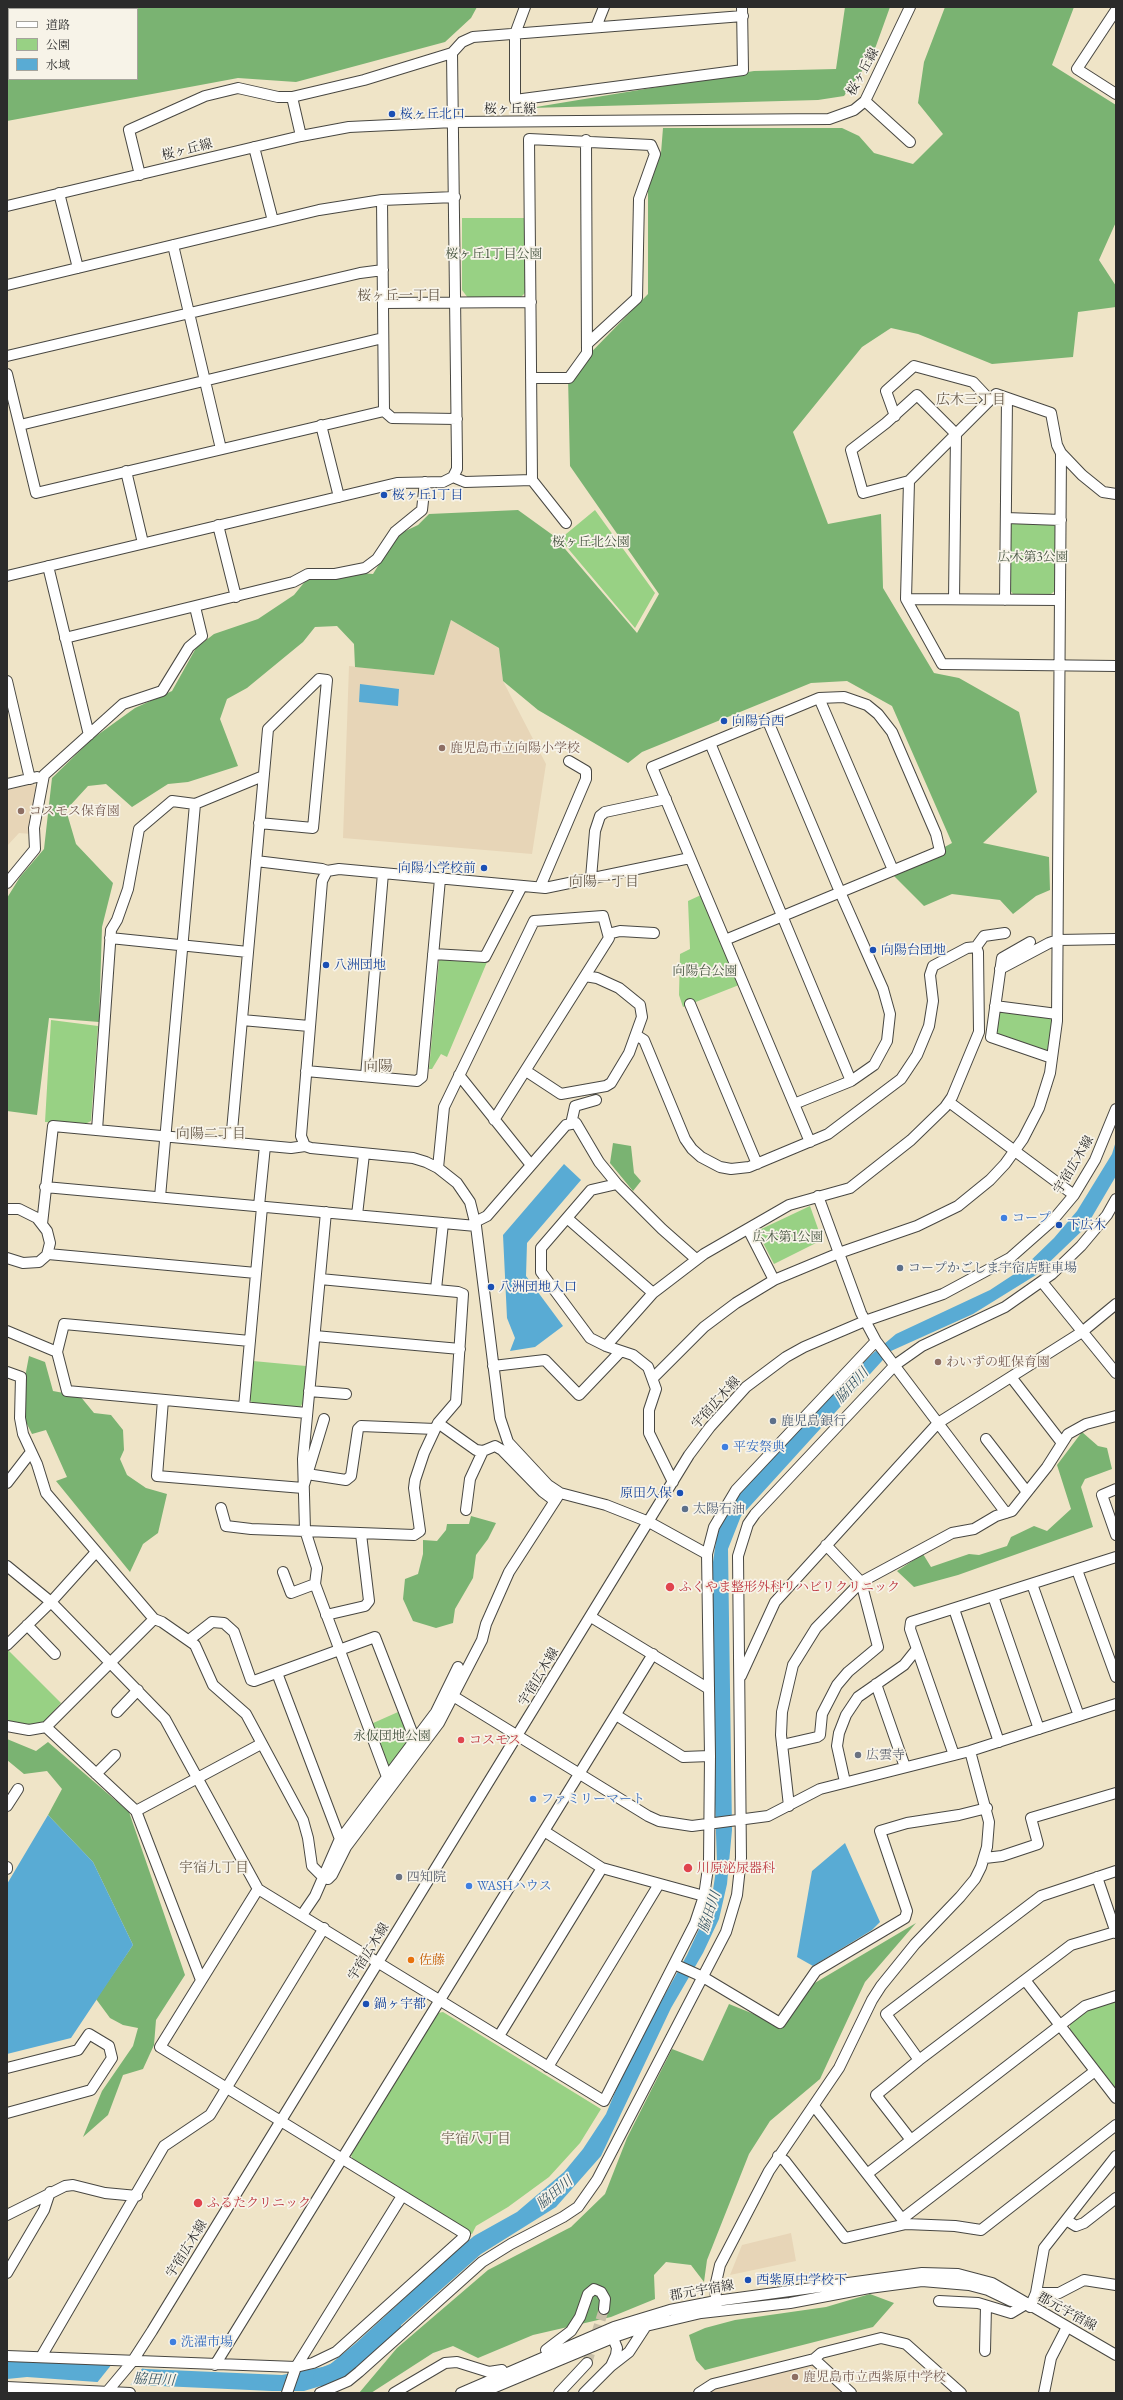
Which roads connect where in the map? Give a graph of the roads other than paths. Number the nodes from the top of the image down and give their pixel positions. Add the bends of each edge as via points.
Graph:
1 (526, 7) edge
2 (604, 7) edge
3 (910, 7) edge
4 (1116, 10) edge
5 (742, 11) edge
6 (596, 27) junction
7 (515, 34) junction
8 (452, 53) junction
9 (1116, 94) edge
10 (292, 97) junction
11 (864, 101) junction
12 (454, 122) junction
13 (301, 136) junction
14 (586, 140) junction
15 (910, 142) dead end
16 (254, 147) junction
17 (140, 175) junction
18 (59, 193) junction
19 (455, 197) junction
20 (382, 200) junction
21 (7, 206) edge
22 (273, 221) junction
23 (173, 245) junction
24 (78, 268) junction
25 (382, 270) junction
26 (7, 285) edge
27 (455, 302) junction
28 (531, 302) junction
29 (383, 303) junction
30 (189, 313) junction
31 (383, 338) junction
32 (587, 344) junction
33 (7, 356) edge
34 (7, 374) edge
35 (531, 378) junction
36 (205, 381) junction
37 (9, 390) edge
38 (1007, 398) junction
39 (990, 400) junction
40 (384, 411) junction
41 (894, 416) junction
42 (456, 419) junction
43 (20, 425) junction
44 (321, 425) junction
45 (956, 434) junction
46 (220, 449) junction
47 (1061, 453) junction
48 (126, 471) junction
49 (453, 477) junction
50 (532, 480) junction
51 (909, 480) junction
52 (425, 482) junction
53 (1116, 494) edge
54 (339, 496) junction
55 (1006, 518) junction
56 (1060, 520) junction
57 (566, 523) dead end
58 (218, 525) junction
59 (142, 543) junction
60 (48, 566) junction
61 (7, 576) edge
62 (236, 597) junction
63 (906, 599) junction
64 (954, 599) junction
65 (1005, 600) junction
66 (1060, 600) junction
67 (195, 607) junction
68 (65, 638) junction
69 (1060, 666) junction
70 (1116, 666) edge
71 (7, 681) edge
72 (820, 698) junction
73 (11, 713) edge
74 (768, 719) junction
75 (89, 735) junction
76 (710, 743) junction
77 (569, 761) dead end
78 (44, 775) junction
79 (263, 776) junction
80 (30, 779) junction
81 (7, 784) edge
82 (666, 799) junction
83 (194, 804) junction
84 (259, 823) junction
85 (690, 858) junction
86 (256, 861) junction
87 (893, 870) junction
88 (327, 871) junction
89 (383, 873) junction
90 (8, 877) edge
91 (440, 878) junction
92 (591, 878) junction
93 (523, 886) junction
94 (540, 887) junction
95 (840, 892) junction
96 (782, 916) junction
97 (654, 933) dead end
98 (1005, 933) dead end
99 (608, 934) junction
100 (110, 938) junction
101 (1116, 939) edge
102 (725, 940) junction
103 (1058, 940) junction
104 (1030, 942) dead end
105 (182, 946) junction
106 (976, 947) junction
107 (248, 952) junction
108 (433, 954) junction
109 (1000, 969) junction
110 (585, 976) junction
111 (690, 1004) dead end
112 (995, 1006) junction
113 (1057, 1014) junction
114 (242, 1020) junction
115 (309, 1026) junction
116 (636, 1035) junction
117 (1052, 1058) junction
118 (306, 1071) junction
119 (526, 1071) junction
120 (459, 1075) junction
121 (366, 1076) junction
122 (851, 1080) junction
123 (596, 1100) dead end
124 (949, 1102) junction
125 (794, 1104) junction
126 (1116, 1109) edge
127 (494, 1120) junction
128 (571, 1124) junction
129 (97, 1130) junction
130 (165, 1137) junction
131 (232, 1142) junction
132 (810, 1142) junction
133 (265, 1146) junction
134 (305, 1146) junction
135 (1014, 1151) junction
136 (364, 1154) junction
137 (757, 1164) junction
138 (531, 1166) junction
139 (438, 1168) junction
140 (617, 1184) junction
141 (45, 1187) junction
142 (1074, 1195) junction
143 (818, 1196) junction
144 (160, 1197) junction
145 (1116, 1199) edge
146 (261, 1206) junction
147 (7, 1209) edge
148 (326, 1212) junction
149 (357, 1215) junction
150 (567, 1218) junction
151 (444, 1223) junction
152 (42, 1224) junction
153 (476, 1224) junction
154 (748, 1229) junction
155 (839, 1253) junction
156 (48, 1254) junction
157 (7, 1258) edge
158 (696, 1259) junction
159 (256, 1273) junction
160 (320, 1279) junction
161 (774, 1280) junction
162 (1042, 1282) junction
163 (436, 1290) junction
164 (654, 1293) junction
165 (1116, 1304) edge
166 (865, 1321) junction
167 (7, 1331) edge
168 (1083, 1332) junction
169 (315, 1336) junction
170 (250, 1341) junction
171 (877, 1343) junction
172 (606, 1346) junction
173 (460, 1349) junction
174 (621, 1351) junction
175 (56, 1352) junction
176 (893, 1362) junction
177 (493, 1366) junction
178 (7, 1372) edge
179 (1116, 1374) edge
180 (1011, 1377) junction
181 (653, 1378) junction
182 (310, 1391) junction
183 (346, 1394) dead end
184 (163, 1400) junction
185 (244, 1407) junction
186 (307, 1413) junction
187 (1116, 1416) edge
188 (324, 1419) dead end
189 (938, 1423) junction
190 (436, 1426) junction
191 (986, 1439) dead end
192 (1062, 1443) junction
193 (483, 1451) junction
194 (31, 1452) junction
195 (307, 1474) junction
196 (673, 1482) junction
197 (7, 1483) edge
198 (303, 1488) junction
199 (1116, 1489) edge
200 (1027, 1492) junction
201 (558, 1497) junction
202 (221, 1508) dead end
203 (466, 1510) dead end
204 (1006, 1513) junction
205 (649, 1522) junction
206 (305, 1530) junction
207 (361, 1534) junction
208 (1116, 1535) edge
209 (826, 1545) junction
210 (96, 1552) junction
211 (707, 1554) junction
212 (1116, 1557) edge
213 (7, 1566) edge
214 (1077, 1570) junction
215 (283, 1572) dead end
216 (861, 1582) junction
217 (315, 1584) junction
218 (1032, 1584) junction
219 (993, 1596) junction
220 (51, 1602) junction
221 (954, 1609) junction
222 (326, 1615) junction
223 (591, 1617) junction
224 (154, 1619) junction
225 (27, 1625) junction
226 (189, 1640) junction
227 (7, 1645) edge
228 (338, 1650) junction
229 (916, 1650) junction
230 (55, 1654) dead end
231 (653, 1654) junction
232 (111, 1662) junction
233 (458, 1668) dead end
234 (277, 1673) junction
235 (1116, 1677) edge
236 (739, 1679) junction
237 (876, 1684) junction
238 (709, 1689) junction
239 (138, 1690) junction
240 (453, 1696) junction
241 (1116, 1704) edge
242 (117, 1712) dead end
243 (616, 1715) junction
244 (1079, 1716) junction
245 (7, 1726) edge
246 (46, 1727) junction
247 (1039, 1729) junction
248 (518, 1736) junction
249 (415, 1740) junction
250 (999, 1742) junction
251 (261, 1744) junction
252 (782, 1745) junction
253 (970, 1751) junction
254 (115, 1755) dead end
255 (954, 1755) junction
256 (710, 1756) junction
257 (905, 1767) junction
258 (96, 1774) junction
259 (579, 1774) junction
260 (387, 1777) junction
261 (198, 1778) junction
262 (844, 1782) junction
263 (18, 1789) dead end
264 (1116, 1793) edge
265 (7, 1806) edge
266 (789, 1806) junction
267 (987, 1808) junction
268 (136, 1811) junction
269 (740, 1821) junction
270 (712, 1825) junction
271 (544, 1831) junction
272 (340, 1839) junction
273 (985, 1858) junction
274 (602, 1868) junction
275 (1116, 1870) edge
276 (323, 1877) junction
277 (1097, 1877) junction
278 (659, 1884) junction
279 (258, 1889) junction
280 (704, 1896) junction
281 (302, 1916) junction
282 (324, 1928) junction
283 (1115, 1932) edge
284 (379, 1961) junction
285 (676, 1965) junction
286 (700, 1976) junction
287 (201, 1980) junction
288 (1025, 1980) junction
289 (1116, 1996) edge
290 (440, 2000) junction
291 (1060, 2025) junction
292 (499, 2036) junction
293 (919, 2060) junction
294 (548, 2067) junction
295 (7, 2068) edge
296 (1095, 2071) junction
297 (227, 2088) junction
298 (1116, 2098) edge
299 (814, 2106) junction
300 (7, 2113) edge
301 (280, 2122) junction
302 (1116, 2125) edge
303 (911, 2140) junction
304 (778, 2156) junction
305 (1116, 2156) edge
306 (342, 2159) junction
307 (867, 2174) junction
308 (50, 2192) junction
309 (137, 2196) junction
310 (402, 2196) junction
311 (1116, 2198) edge
312 (7, 2215) edge
313 (1066, 2220) junction
314 (904, 2221) junction
315 (7, 2273) edge
316 (1116, 2285) edge
317 (1036, 2293) junction
318 (939, 2301) dead end
319 (717, 2306) junction
320 (986, 2306) junction
321 (1028, 2306) junction
322 (604, 2309) tunnel mouth
323 (646, 2326) junction
324 (1067, 2327) junction
325 (613, 2338) junction
326 (587, 2343) junction
327 (985, 2351) dead end
328 (1116, 2355) edge
329 (7, 2356) edge
330 (41, 2357) junction
331 (814, 2359) junction
332 (131, 2363) junction
333 (587, 2363) tunnel mouth
334 (216, 2365) junction
335 (611, 2366) junction
336 (296, 2368) junction
337 (7, 2387) edge
338 (108, 2391) edge
339 (464, 2392) edge
340 (130, 2393) edge
341 (287, 2393) edge
342 (320, 2393) edge
343 (394, 2393) edge
344 (481, 2393) edge
345 (559, 2393) edge
346 (584, 2393) edge
347 (699, 2393) edge
348 (851, 2393) edge
349 (961, 2393) edge
350 (1044, 2393) edge

1 - 7 street
2 - 6 street
3 - 11 street, 桜ヶ丘線
4 - 9 street via 1077,69
5 - 6 street
5 - 7 street via 743,70 515,100
6 - 7 street
7 - 8 street via 473,37 462,42
8 - 10 street via 364,80
8 - 12 street
10 - 13 street
10 - 17 street via 278,97 238,88 205,96 129,130
11 - 12 street, 桜ヶ丘線 via 842,116 818,120
11 - 15 street
12 - 13 street, 桜ヶ丘線 via 377,124
12 - 19 street
13 - 16 street, 桜ヶ丘線
14 - 28 street via 530,139
14 - 32 street
14 - 32 street via 651,145 655,154 640,199 637,298
16 - 17 street, 桜ヶ丘線
16 - 22 street
17 - 18 street, 桜ヶ丘線
18 - 21 street, 桜ヶ丘線
18 - 24 street
19 - 20 street
19 - 27 street
20 - 22 street
20 - 25 street
22 - 23 street
23 - 24 street
23 - 30 street
24 - 26 street
25 - 29 street
25 - 30 street via 360,272
27 - 28 street
27 - 29 street
27 - 42 street
28 - 35 street
29 - 31 street
30 - 33 street
30 - 36 street
31 - 36 street
31 - 40 street
32 - 35 street via 587,353 569,378
34 - 37 street
35 - 50 street
36 - 43 street
36 - 46 street
37 - 43 street
38 - 39 street via 996,394
38 - 47 street via 1051,413
38 - 55 street
39 - 41 street via 973,382 914,366 886,391
39 - 45 street
40 - 42 street via 392,418
40 - 44 street
41 - 45 street via 917,395
41 - 51 street via 851,450 862,493
42 - 49 street via 457,469
43 - 48 street via 36,493
44 - 46 street
44 - 54 street
45 - 51 street
45 - 64 street
46 - 48 street
47 - 53 street via 1103,492
47 - 56 street
48 - 59 street
49 - 50 street via 465,482
49 - 52 street via 443,482
50 - 57 street
51 - 63 street
52 - 54 street via 397,483
52 - 62 street via 422,510 395,532 377,559 365,568 335,574 308,574 293,582
54 - 58 street
55 - 56 street
55 - 65 street
56 - 66 street
58 - 59 street
58 - 62 street
59 - 60 street
60 - 61 street
60 - 68 street
62 - 67 street
63 - 64 street
63 - 69 street via 942,664
64 - 65 street
65 - 66 street
66 - 69 street
67 - 68 street
67 - 75 street via 202,636 189,647 162,692 123,704
68 - 75 street
69 - 70 street
69 - 103 street
71 - 73 street
72 - 74 street
72 - 87 street
72 - 87 street via 844,697 867,705 885,722 895,739 936,834 940,851
73 - 80 street
74 - 76 street
74 - 95 street
75 - 78 street
76 - 82 street via 652,767
76 - 96 street
77 - 94 street via 586,771 586,780
78 - 80 street
78 - 90 street via 34,828 35,849
79 - 83 street
79 - 84 street
79 - 84 street via 268,729 320,679 327,680 313,828
80 - 81 street
82 - 85 street
82 - 92 street via 605,812 600,816 595,831
83 - 100 street via 172,801 139,829 128,889
83 - 105 street
84 - 86 street
85 - 92 street
85 - 102 street
86 - 88 street
86 - 107 street
87 - 95 street
88 - 89 street via 339,869
88 - 115 street via 322,881
89 - 91 street
89 - 121 street
91 - 93 street
91 - 108 street
92 - 94 street
93 - 94 street
93 - 108 street via 485,957
95 - 96 street
95 - 122 street via 883,989 890,1014 887,1041 881,1054 874,1065
96 - 102 street
96 - 122 street
97 - 99 street via 620,931
98 - 106 street via 984,936
99 - 110 street via 610,938
99 - 120 street via 603,916 534,921
100 - 105 street
100 - 129 street
101 - 103 street
102 - 125 street
103 - 109 street
103 - 113 street
104 - 109 street via 1002,958
105 - 107 street
105 - 130 street
106 - 124 street via 979,956 979,1032
106 - 132 street via 966,948 933,966 930,975 933,1001 929,1026 917,1055 901,1079 828,1134
107 - 114 street
108 - 121 street via 422,1077 417,1081
109 - 112 street
110 - 116 street via 597,978 619,988 640,1005 642,1017
110 - 119 street
111 - 137 street
112 - 113 street
112 - 117 street via 991,1037
113 - 117 street
114 - 115 street
114 - 131 street
115 - 118 street
116 - 119 street via 629,1054 611,1083 606,1086 561,1094
116 - 137 street via 644,1040 685,1139 692,1149 720,1167 741,1169
117 - 135 street via 1039,1108
118 - 121 street
118 - 134 street via 301,1136
119 - 127 street
120 - 127 street
120 - 139 street via 444,1107
122 - 125 street
123 - 128 street via 575,1106
124 - 135 street
124 - 143 street via 911,1140 855,1184
125 - 132 street
126 - 142 street, 宇宿広木線 via 1095,1160
127 - 138 street
128 - 138 street via 566,1125
128 - 140 street via 576,1123 599,1162
129 - 130 street
129 - 141 street via 53,1126
130 - 131 street
130 - 144 street
131 - 133 street
132 - 137 street
133 - 134 street
133 - 146 street
134 - 136 street via 324,1151
135 - 142 street
135 - 155 street via 990,1180 958,1206 917,1226
136 - 139 street via 413,1158
136 - 149 street
138 - 153 street via 487,1216
139 - 153 street via 457,1183 470,1202
140 - 150 street via 591,1190
140 - 158 street
141 - 144 street
141 - 152 street
142 - 166 street, 宇宿広木線 via 1033,1239 988,1272 943,1294
143 - 154 street via 789,1205
143 - 155 street
144 - 146 street
145 - 162 street via 1107,1215 1081,1246
146 - 148 street
146 - 159 street
147 - 152 street via 29,1213
148 - 149 street
148 - 160 street
149 - 151 street
150 - 164 street
150 - 172 street via 541,1248 541,1272 590,1338
151 - 153 street
151 - 163 street
152 - 156 street via 49,1238
153 - 177 street
154 - 158 street
154 - 161 street
155 - 161 street
155 - 166 street
156 - 157 street via 44,1259 34,1263
156 - 159 street
158 - 164 street
159 - 170 street
160 - 163 street
160 - 169 street
161 - 181 street via 736,1303 704,1327
162 - 168 street
162 - 176 street via 1005,1306
163 - 173 street via 463,1294
164 - 172 street
165 - 168 street
166 - 171 street
166 - 196 street, 宇宿広木線 via 804,1347 746,1388 710,1427
167 - 175 street
168 - 179 street
168 - 180 street
169 - 173 street
169 - 182 street
170 - 175 street via 64,1324
170 - 185 street
171 - 176 street
171 - 211 street via 736,1490 714,1527
172 - 174 street
173 - 190 street via 456,1402
174 - 177 street via 579,1395 545,1360
174 - 181 street via 642,1360
175 - 184 street via 67,1391
176 - 189 street
176 - 236 street via 748,1524 738,1556
177 - 201 street via 505,1436
178 - 194 street via 20,1377 20,1418 25,1441
180 - 189 street
180 - 192 street
181 - 196 street via 656,1389 649,1410 649,1434
182 - 183 street
182 - 186 street
184 - 185 street
184 - 198 street via 157,1476
185 - 186 street
186 - 198 street
187 - 192 street via 1075,1429
188 - 195 street
189 - 204 street
189 - 209 street
190 - 193 street via 476,1450
190 - 195 street via 361,1426 358,1429 352,1476 346,1480
190 - 207 street via 424,1453 414,1488 420,1531 414,1536
191 - 200 street
192 - 200 street
193 - 201 street via 495,1446 502,1450 543,1492
193 - 203 street via 470,1479
194 - 197 street
194 - 210 street via 46,1493
195 - 198 street
196 - 205 street, 宇宿広木線
198 - 206 street
199 - 208 street via 1102,1495
200 - 204 street via 1012,1511
201 - 205 street via 606,1505
201 - 240 street via 509,1572 486,1624 482,1640
202 - 206 street via 226,1526
204 - 216 street via 974,1529 952,1532
205 - 211 street
205 - 223 street, 宇宿広木線
206 - 207 street
206 - 217 street via 317,1568
207 - 222 street via 369,1601 365,1606
209 - 216 street
209 - 236 street via 775,1602
210 - 220 street
210 - 224 street
211 - 238 street
212 - 214 street
213 - 220 street
214 - 218 street
214 - 235 street
215 - 217 street via 291,1593
216 - 252 street via 816,1628 793,1665 782,1712
216 - 252 street via 878,1647 848,1672 837,1685 822,1714 820,1734 817,1737
217 - 222 street
218 - 219 street
218 - 244 street
219 - 221 street
219 - 247 street
220 - 225 street
220 - 232 street
221 - 229 street via 911,1622 910,1629
221 - 250 street
222 - 228 street
223 - 231 street
223 - 248 street, 宇宿広木線
224 - 226 street
224 - 232 street
225 - 227 street
225 - 230 street
226 - 234 street via 212,1622 224,1623 234,1632 251,1680
226 - 251 street via 195,1645 213,1685 246,1714
228 - 234 street
228 - 249 street via 376,1637
228 - 260 street
229 - 237 street via 904,1665
229 - 255 street
231 - 238 street
231 - 243 street
232 - 239 street
232 - 246 street
233 - 249 street via 436,1712
234 - 272 street
236 - 269 street
237 - 257 street
237 - 262 street via 853,1703 839,1733 837,1746
238 - 256 street
239 - 242 street
239 - 261 street via 165,1719
240 - 248 street
240 - 276 street via 439,1723 346,1847 332,1875 328,1878
241 - 244 street
243 - 256 street via 683,1757
243 - 259 street
244 - 247 street
245 - 246 street via 29,1730
246 - 258 street
247 - 250 street
248 - 259 street
248 - 284 street, 宇宿広木線
249 - 260 street
250 - 253 street
251 - 261 street
251 - 276 street via 303,1820 312,1866
252 - 266 street
253 - 255 street
253 - 267 street
254 - 258 street
255 - 257 street
256 - 270 street
257 - 262 street
258 - 268 street
259 - 270 street via 659,1821 692,1826
259 - 271 street
260 - 272 street
261 - 268 street
261 - 279 street
262 - 266 street via 809,1794
263 - 265 street
264 - 273 street via 1031,1818 1038,1844 1002,1856
266 - 269 street via 768,1816
267 - 273 street via 989,1834
267 - 286 street via 959,1815 907,1822 880,1831 907,1911 905,1918 816,1971 780,2023
268 - 287 street
269 - 270 street
269 - 286 street via 740,1872 737,1895 726,1932
270 - 280 street
271 - 274 street
271 - 290 street
272 - 276 street
273 - 299 street via 975,1879 915,1944 881,1986 839,2068
274 - 278 street
274 - 292 street
275 - 277 street
276 - 281 street
277 - 283 street
277 - 293 street via 1041,1896 886,2014
278 - 280 street
278 - 294 street
279 - 281 street
279 - 287 street
280 - 285 street
281 - 282 street
282 - 284 street
282 - 297 street
283 - 288 street via 1071,1945
284 - 290 street
284 - 301 street, 宇宿広木線
285 - 286 street
285 - 294 street via 604,2101
286 - 342 street via 597,2180 578,2207 482,2262 348,2381
287 - 297 street via 160,2047
288 - 291 street
288 - 293 street
289 - 291 street via 1085,2006
290 - 292 street
290 - 306 street
291 - 296 street
291 - 303 street
292 - 294 street
293 - 303 street via 876,2095
295 - 300 street via 78,2050 89,2034 109,2046 112,2058 91,2090
296 - 298 street
296 - 314 street
297 - 301 street
297 - 309 street via 210,2115 164,2146
299 - 304 street
299 - 307 street
301 - 306 street
301 - 332 street, 宇宿広木線
302 - 314 street via 981,2230
303 - 307 street
304 - 314 street via 785,2161 845,2238
304 - 319 street via 720,2265 715,2287
305 - 313 street
306 - 310 street
306 - 334 street
307 - 314 street
308 - 309 street via 73,2185 105,2193
308 - 312 street
308 - 315 street via 44,2210
309 - 330 street
310 - 336 street
310 - 336 street via 464,2234 464,2237 336,2352 322,2360
311 - 313 street via 1084,2223 1076,2226
313 - 317 street via 1044,2248
316 - 317 street via 1084,2280 1059,2293
317 - 321 street
318 - 320 street via 958,2301
319 - 321 street, 郡元宇宿線 via 738,2311 922,2281 970,2285
319 - 323 street, 郡元宇宿線
319 - 326 street, 郡元宇宿線 via 648,2315
320 - 321 street via 1011,2313
320 - 327 street
321 - 324 street, 郡元宇宿線
322 - 343 street via 606,2299 601,2292 594,2289 588,2294 580,2317 571,2331 548,2349 506,2369 489,2372 457,2362 445,2363
323 - 325 street, 郡元宇宿線
323 - 335 street via 629,2352
324 - 328 street, 郡元宇宿線
324 - 350 street via 1051,2358
325 - 326 street, 郡元宇宿線
325 - 335 street via 617,2348
326 - 339 street, 郡元宇宿線
326 - 344 street, 郡元宇宿線
329 - 330 street
330 - 332 street
331 - 347 street via 714,2384
331 - 348 street
331 - 349 street via 821,2353 880,2338 896,2340 906,2344
332 - 334 street
332 - 338 street, 宇宿広木線
333 - 345 street
334 - 336 street
335 - 346 street
336 - 341 street
337 - 338 street
338 - 340 street

